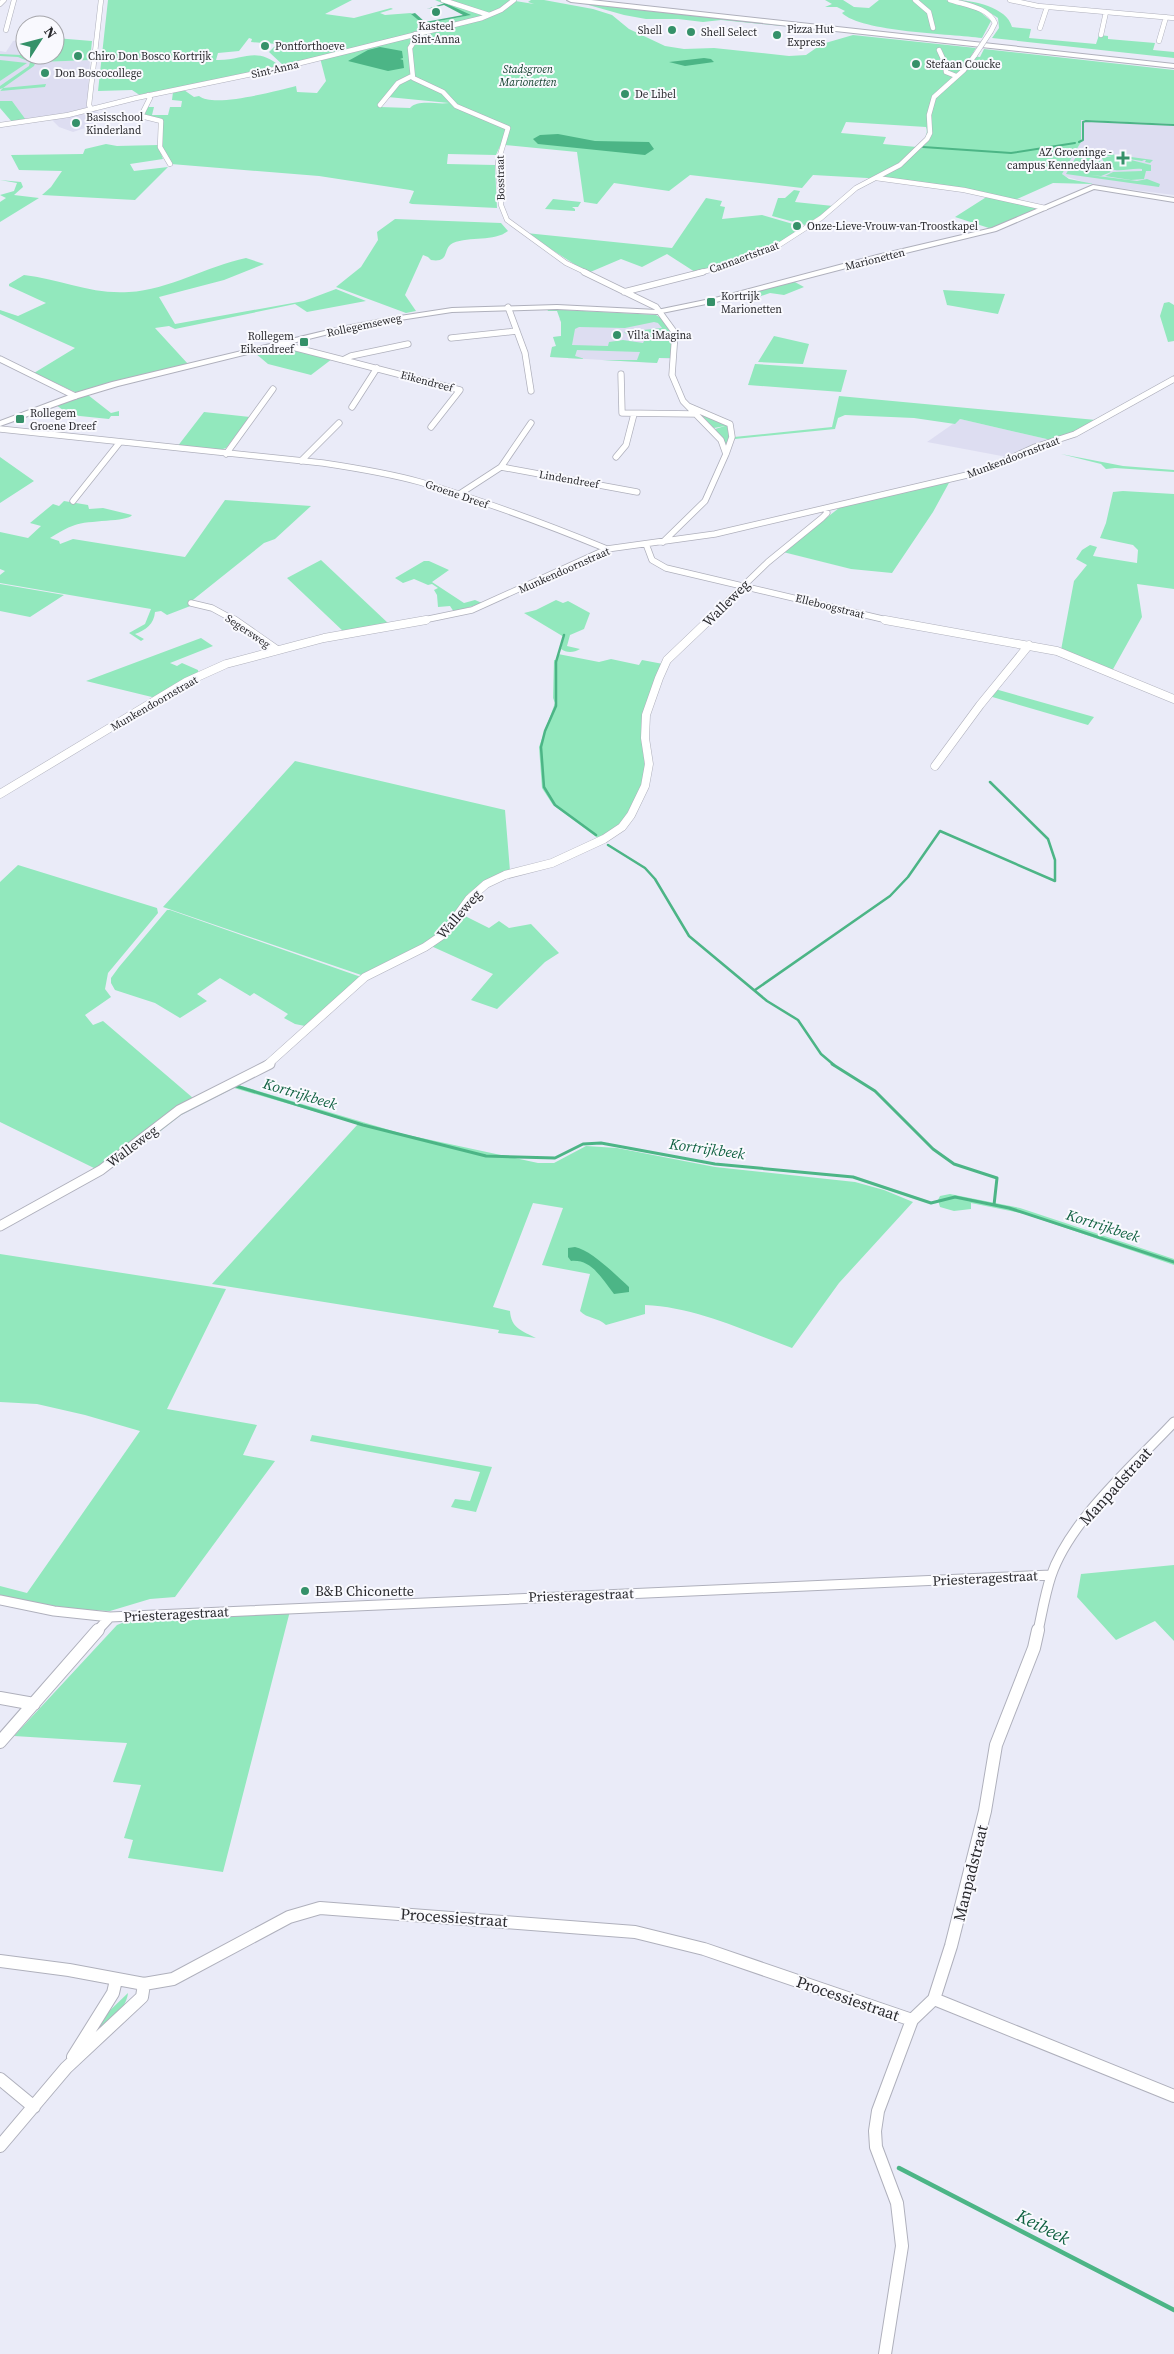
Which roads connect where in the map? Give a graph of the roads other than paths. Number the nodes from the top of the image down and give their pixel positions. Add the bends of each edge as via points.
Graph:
1 (4, 0) edge
2 (14, 0) edge
3 (101, 0) edge
4 (443, 0) edge
5 (514, 0) edge
6 (566, 0) edge
7 (606, 0) edge
8 (915, 0) edge
9 (950, 0) edge
10 (1010, 0) edge
11 (0, 4) edge
12 (1048, 7) junction
13 (1106, 12) junction
14 (489, 16) junction
15 (1166, 18) junction
16 (1174, 18) edge
17 (1040, 28) dead end
18 (6, 30) dead end
19 (931, 32) junction
20 (891, 33) junction
21 (415, 34) junction
22 (852, 34) dead end
23 (1101, 35) dead end
24 (1158, 41) dead end
25 (939, 50) dead end
26 (975, 56) joint
27 (1174, 62) edge
28 (1174, 66) edge
29 (412, 76) junction
30 (956, 76) junction
31 (148, 96) junction
32 (380, 105) dead end
33 (91, 107) junction
34 (0, 125) edge
35 (170, 164) dead end
36 (876, 178) junction
37 (1174, 202) edge
38 (1045, 208) junction
39 (624, 292) junction
40 (508, 307) junction
41 (660, 312) junction
42 (517, 331) junction
43 (451, 338) dead end
44 (281, 344) junction
45 (408, 344) dead end
46 (0, 359) edge
47 (343, 360) junction
48 (377, 368) junction
49 (621, 374) dead end
50 (1174, 379) edge
51 (273, 389) dead end
52 (531, 391) dead end
53 (76, 396) junction
54 (686, 405) junction
55 (352, 407) dead end
56 (634, 414) junction
57 (695, 414) junction
58 (340, 422) dead end
59 (532, 423) dead end
60 (1, 425) edge
61 (430, 427) dead end
62 (120, 442) junction
63 (226, 454) junction
64 (726, 454) junction
65 (616, 457) dead end
66 (300, 460) junction
67 (501, 466) junction
68 (637, 492) dead end
69 (458, 495) junction
70 (73, 501) dead end
71 (826, 510) junction
72 (663, 542) junction
73 (646, 544) junction
74 (607, 549) junction
75 (744, 585) junction
76 (191, 603) dead end
77 (1029, 645) junction
78 (276, 650) junction
79 (1174, 700) edge
80 (935, 766) dead end
81 (0, 794) edge
82 (0, 1226) edge
83 (1174, 1422) edge
84 (1051, 1575) junction
85 (0, 1600) edge
86 (110, 1617) junction
87 (0, 1698) edge
88 (34, 1704) junction
89 (0, 1742) edge
90 (0, 1961) edge
91 (116, 1980) junction
92 (144, 1984) junction
93 (934, 1999) junction
94 (912, 2020) junction
95 (66, 2068) junction
96 (0, 2080) edge
97 (1174, 2096) edge
98 (34, 2107) junction
99 (0, 2146) edge
100 (885, 2354) edge

1 - 11 street
2 - 18 street
3 - 33 street
4 - 14 street
5 - 14 street, Sint-Anna
6 - 20 highway
7 - 19 highway
8 - 19 street via 927,9
9 - 26 street, Cannaertstraat, bridge via 990,14 995,23
10 - 12 street
12 - 13 street
12 - 17 street
13 - 15 street
13 - 23 street
14 - 21 street, Sint-Anna
15 - 16 street
15 - 24 street
19 - 20 highway
19 - 27 highway
20 - 22 highway
20 - 28 highway
21 - 29 street via 417,37 410,48
21 - 31 street, Sint-Anna via 326,54 280,69
25 - 30 street via 946,72
26 - 30 street, Cannaertstraat
29 - 32 street via 398,83
29 - 39 street, Bosstraat via 443,92 453,104 508,128 498,153 501,205 507,220 566,263
30 - 36 street, Cannaertstraat via 938,91 932,101 927,139 900,166
31 - 33 street, Sint-Anna
31 - 35 street via 150,98 141,116 161,121 160,147
33 - 34 street
36 - 38 street via 964,190
36 - 39 street, Cannaertstraat via 856,188 822,218 779,245 726,266
37 - 38 street, Marionetten via 1151,203 1148,198 1096,189 1085,190
38 - 41 street, Marionetten via 994,230
39 - 41 street, Bosstraat
40 - 41 street, Rollegemseweg
40 - 42 street
40 - 44 street, Rollegemseweg via 452,310 386,320
41 - 54 street via 675,333 672,375 678,394
42 - 43 street
42 - 52 street via 525,353
44 - 47 street, Eikendreef
44 - 53 street, Rollegemseweg
45 - 47 street
46 - 53 street
47 - 48 street, Eikendreef
48 - 55 street
48 - 61 street, Eikendreef via 460,390
49 - 56 street via 622,414
50 - 71 street, Munkendoornstraat via 1081,431 989,468
51 - 63 street
53 - 60 street, Rollegemseweg
54 - 57 street
54 - 64 street via 730,424 732,437
56 - 57 street
56 - 65 street via 626,445
57 - 64 street via 721,440
58 - 66 street
59 - 67 street
60 - 62 street, Groene Dreef via 27,432
62 - 63 street, Groene Dreef
62 - 70 street
63 - 66 street, Groene Dreef
64 - 72 street via 705,501
66 - 69 street, Groene Dreef via 374,471
67 - 68 street, Lindendreef
67 - 69 street
69 - 74 street, Groene Dreef
71 - 72 street, Munkendoornstraat
71 - 75 street, Walleweg via 828,512 822,518
72 - 73 street, Munkendoornstraat
73 - 74 street, Munkendoornstraat
73 - 75 street, Elleboogstraat via 654,564
74 - 78 street, Munkendoornstraat via 464,612
75 - 77 street, Elleboogstraat via 886,620
75 - 82 street, Walleweg via 668,660 646,715 644,738 649,764 646,786 622,827 552,863 505,875 486,884 466,903 444,934 365,977 271,1063 179,1110 101,1170
76 - 78 street, Segersweg via 227,615
77 - 79 street, Elleboogstraat via 1057,651
77 - 80 street
78 - 81 street, Munkendoornstraat via 226,664 186,682
83 - 84 street, Manpadstraat via 1090,1512 1070,1538
84 - 86 street, Priesteragestraat
84 - 93 street, Manpadstraat via 1034,1648 996,1745 986,1811
85 - 86 street, Priesteragestraat
86 - 88 street, Priesteragestraat
87 - 88 street
88 - 89 street, Priesteragestraat
90 - 91 street, Processiestraat
91 - 92 street, Processiestraat
91 - 95 street via 113,1993
92 - 94 street, Processiestraat via 173,1979 289,1917 320,1908 635,1932 704,1949
92 - 95 street via 142,1997
93 - 94 street, Manpadstraat
93 - 97 street
94 - 100 street, Manpadstraat via 878,2110 875,2131 876,2146 896,2203 902,2246
95 - 98 street
96 - 98 street
98 - 99 street

